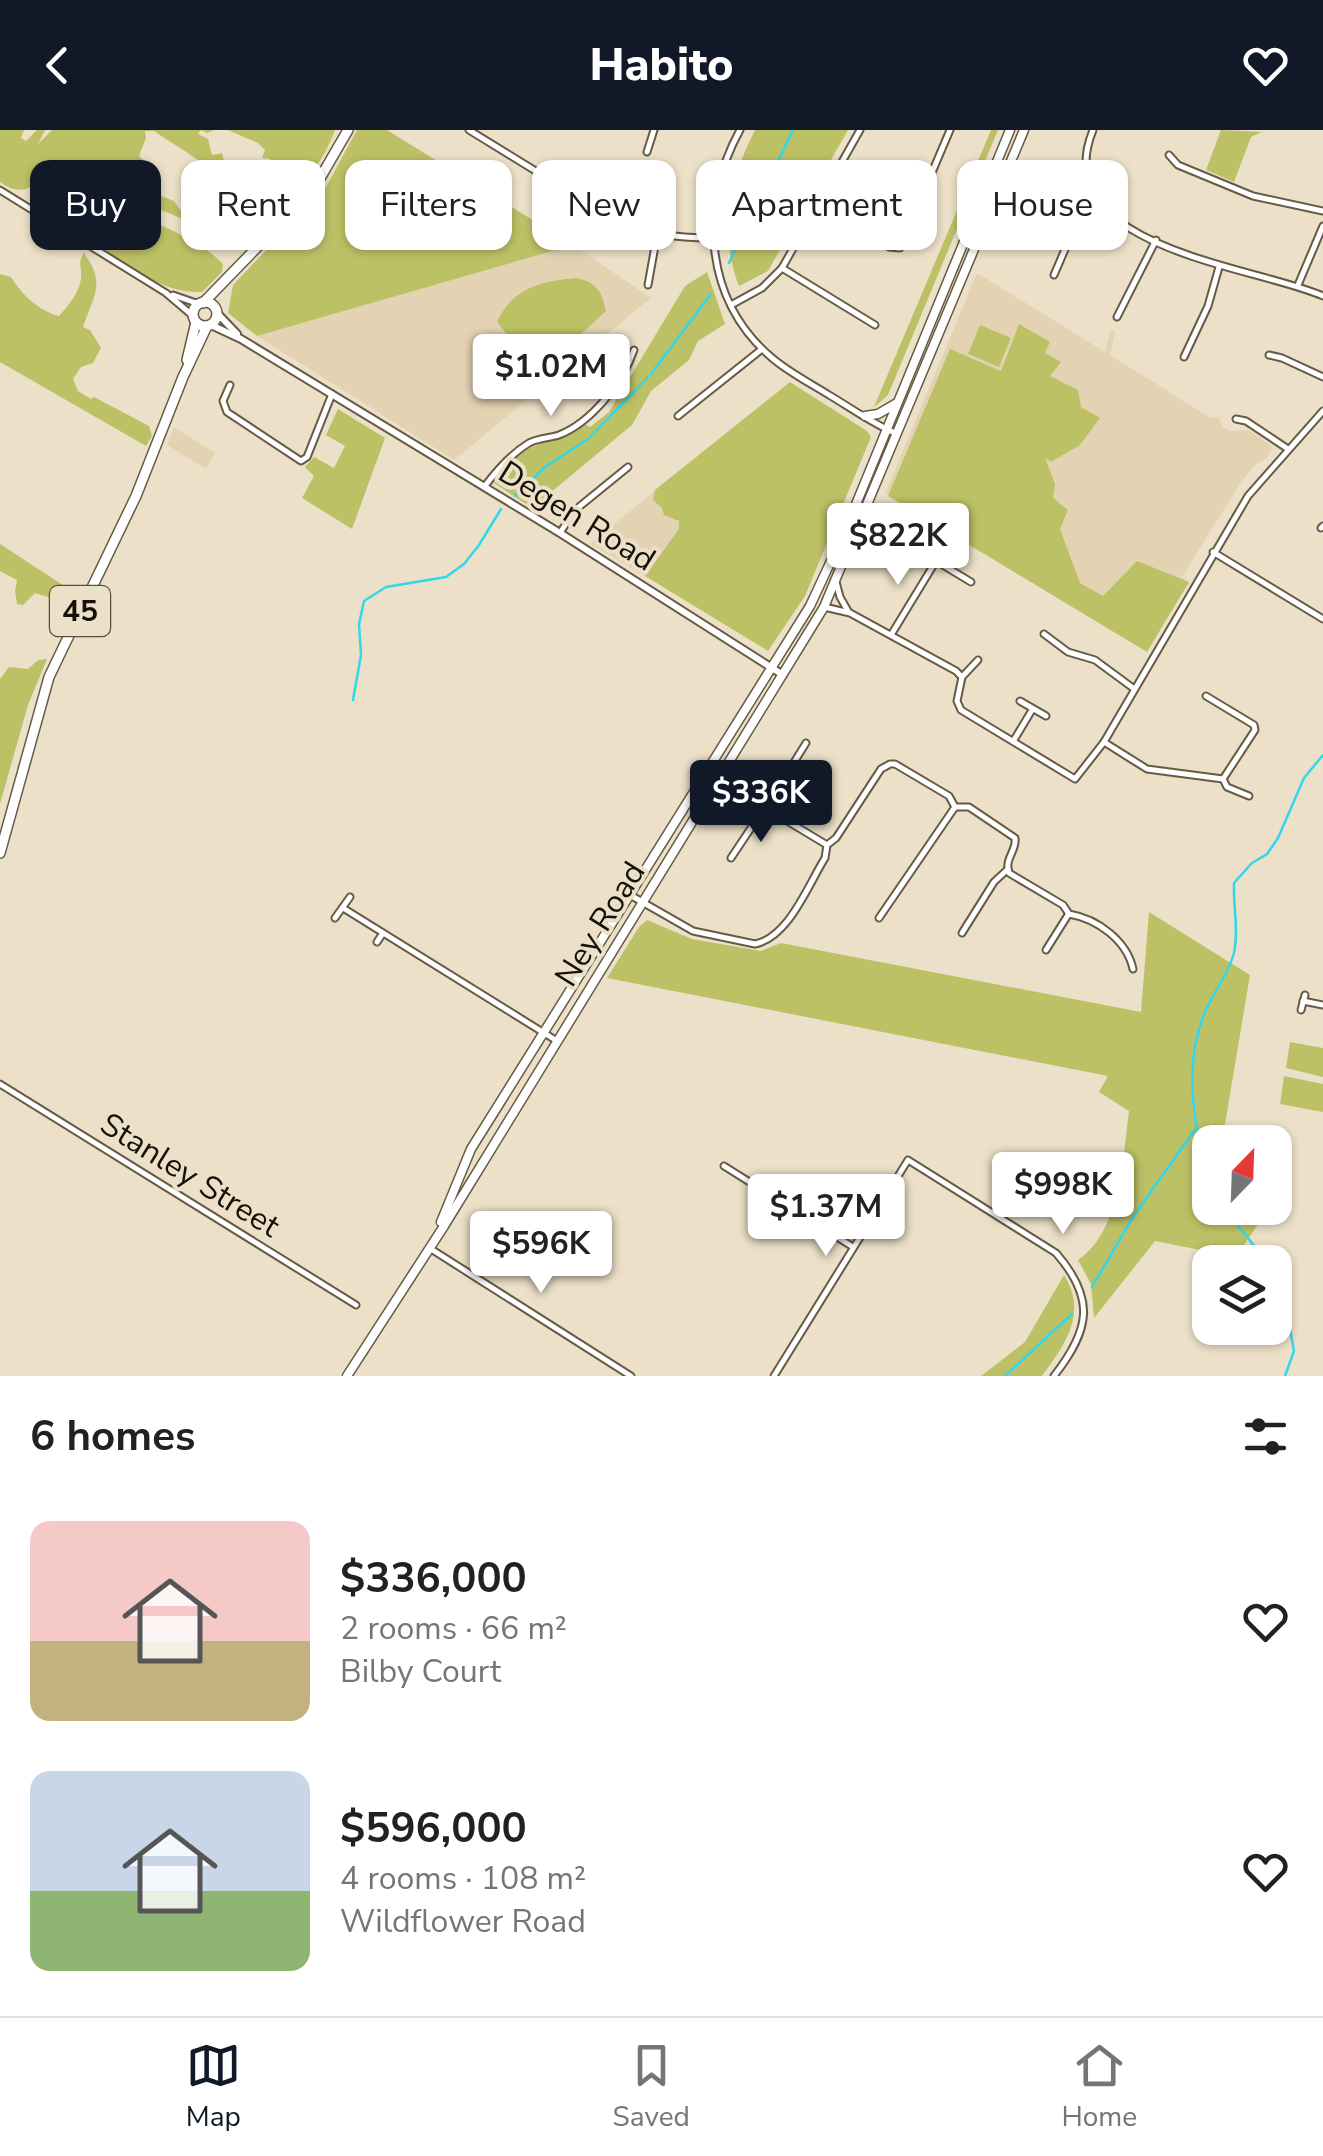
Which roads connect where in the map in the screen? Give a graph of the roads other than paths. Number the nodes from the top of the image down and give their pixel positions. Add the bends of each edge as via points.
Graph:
1 (468, 130) edge
2 (654, 130) edge
3 (740, 130) edge
4 (860, 130) edge
5 (950, 130) edge
6 (1010, 130) edge
7 (1024, 130) edge
8 (1093, 130) edge
9 (344, 132) edge
10 (646, 152) dead end
11 (1170, 155) dead end
12 (726, 160) edge
13 (843, 160) edge
14 (1087, 160) edge
15 (937, 161) edge
16 (532, 169) edge
17 (0, 190) edge
18 (1323, 211) edge
19 (1128, 225) edge
20 (1323, 226) edge
21 (1156, 240) junction
22 (654, 250) edge
23 (715, 250) edge
24 (792, 250) edge
25 (1065, 250) edge
26 (1219, 267) junction
27 (782, 268) junction
28 (1054, 275) dead end
29 (225, 281) junction
30 (648, 284) dead end
31 (1298, 285) junction
32 (166, 293) junction
33 (1323, 296) edge
34 (201, 304) junction
35 (730, 306) junction
36 (216, 310) junction
37 (1117, 317) dead end
38 (195, 319) junction
39 (209, 325) junction
40 (874, 325) dead end
41 (241, 338) junction
42 (762, 349) junction
43 (634, 350) dead end
44 (1268, 356) dead end
45 (1184, 357) dead end
46 (183, 377) junction
47 (1323, 378) edge
48 (230, 385) dead end
49 (332, 394) junction
50 (897, 403) junction
51 (1323, 411) edge
52 (678, 416) dead end
53 (864, 416) junction
54 (1236, 418) dead end
55 (886, 429) junction
56 (898, 434) junction
57 (1288, 449) junction
58 (628, 467) dead end
59 (485, 487) junction
60 (890, 532) dead end
61 (560, 533) junction
62 (1213, 552) junction
63 (936, 561) junction
64 (836, 582) junction
65 (970, 582) dead end
66 (824, 607) junction
67 (850, 612) junction
68 (1323, 619) edge
69 (891, 634) junction
70 (1044, 634) dead end
71 (978, 660) dead end
72 (771, 668) junction
73 (783, 675) junction
74 (962, 677) junction
75 (1133, 688) junction
76 (1206, 696) dead end
77 (1020, 701) dead end
78 (1032, 710) junction
79 (1046, 716) dead end
80 (1014, 740) junction
81 (1104, 742) junction
82 (806, 744) dead end
83 (1223, 779) junction
84 (1249, 796) dead end
85 (955, 807) junction
86 (768, 810) junction
87 (827, 845) junction
88 (0, 853) edge
89 (732, 858) dead end
90 (1008, 869) junction
91 (630, 895) junction
92 (350, 897) dead end
93 (642, 902) junction
94 (343, 908) junction
95 (1069, 914) junction
96 (335, 918) dead end
97 (880, 918) dead end
98 (383, 933) junction
99 (962, 933) dead end
100 (377, 942) dead end
101 (1046, 950) dead end
102 (1133, 970) dead end
103 (1323, 1005) edge
104 (1301, 1010) dead end
105 (544, 1033) junction
106 (558, 1040) junction
107 (0, 1084) edge
108 (724, 1166) dead end
109 (428, 1247) junction
110 (854, 1247) junction
111 (356, 1305) dead end
112 (346, 1376) edge
113 (630, 1376) edge
114 (774, 1376) edge
115 (1054, 1376) edge

1 - 16 street
2 - 10 street
3 - 12 street
4 - 13 street
5 - 15 street
6 - 50 main road, Ney Road
7 - 56 main road, Ney Road
8 - 14 street
9 - 29 main road, 45 via 304,199
11 - 18 street via 1253,196
17 - 32 street
19 - 21 street
20 - 31 street
21 - 26 street
21 - 37 street
22 - 30 street
23 - 35 street
24 - 27 street
25 - 28 street
26 - 31 street
26 - 45 street
27 - 35 street
27 - 40 street
29 - 34 main road, 45
29 - 36 main road, 45
31 - 33 street
32 - 34 street
32 - 38 street
34 - 36 main road
34 - 38 main road, 45
35 - 42 street
36 - 39 main road, 45
36 - 41 street, Degen Road
38 - 39 main road
38 - 46 main road, 45
39 - 41 street, Degen Road
39 - 46 main road, 45
41 - 49 street, Degen Road
42 - 52 street
42 - 53 street
43 - 59 street via 601,406 562,434 530,442
44 - 47 street
46 - 88 main road, 45 via 136,496 49,677
48 - 49 street via 223,401 227,412 301,461
49 - 59 street, Degen Road
50 - 53 main road
50 - 55 main road, Ney Road
51 - 57 street
53 - 55 street
54 - 57 street
55 - 56 street
55 - 72 main road, Ney Road via 810,606
56 - 64 main road, Ney Road
57 - 62 street
58 - 61 street via 574,511
59 - 61 street, Degen Road
60 - 63 street
61 - 72 street, Degen Road
62 - 68 street
62 - 75 street
63 - 65 street
63 - 69 street
64 - 66 main road, Ney Road
64 - 67 street
66 - 67 street
66 - 73 main road, Ney Road
67 - 69 street
69 - 74 street
70 - 75 street
71 - 74 street
72 - 73 street, Degen Road
72 - 91 main road, Ney Road
73 - 93 main road, Ney Road
74 - 80 street via 961,710
75 - 81 street
76 - 83 street via 1254,725
77 - 78 street
78 - 79 street
78 - 80 street
80 - 81 street via 1071,779
81 - 83 street via 1148,769
82 - 86 street
83 - 84 street
85 - 87 street via 949,796 890,764
85 - 90 street via 968,807 1015,838
85 - 97 street
86 - 87 street
86 - 89 street
87 - 93 street via 782,928 764,942 708,936
90 - 95 street
90 - 99 street
91 - 93 street
91 - 105 main road, Ney Road
92 - 94 street
93 - 106 main road, Ney Road
94 - 96 street
94 - 98 street
95 - 101 street
95 - 102 street via 1123,943
98 - 100 street
98 - 105 street
103 - 104 street via 1304,998
105 - 106 street
105 - 109 main road, Ney Road via 472,1150
106 - 109 main road, Ney Road
107 - 111 street, Stanley Street
108 - 110 street
109 - 112 main road, Ney Road
109 - 113 street
110 - 114 street
110 - 115 street via 908,1160 1056,1253 1081,1288 1084,1314 1079,1339

